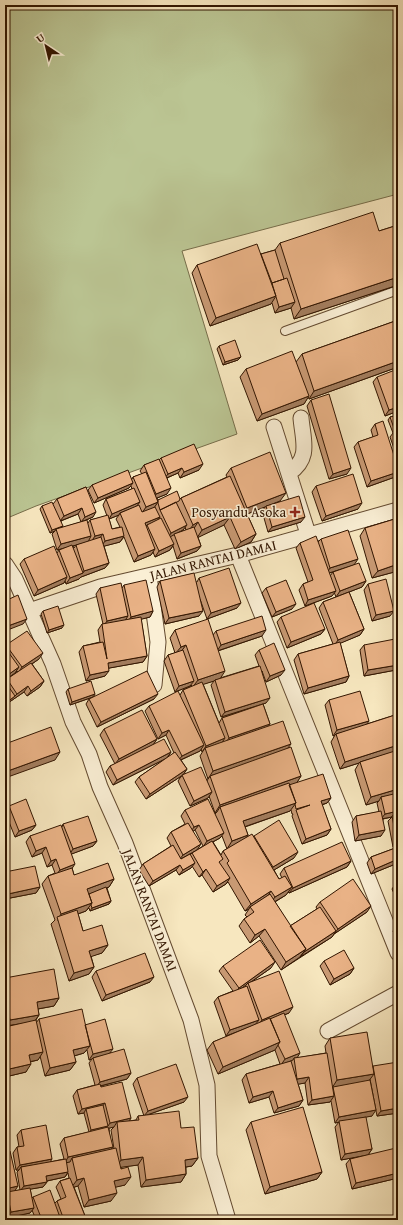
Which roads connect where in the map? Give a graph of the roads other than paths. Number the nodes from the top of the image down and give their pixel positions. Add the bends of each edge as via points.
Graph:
1 (398, 290) edge
2 (285, 331) dead end
3 (300, 418) dead end
4 (274, 427) dead end
5 (289, 473) junction
6 (398, 510) edge
7 (309, 537) junction
8 (238, 555) junction
9 (5, 564) edge
10 (149, 576) junction
11 (29, 611) junction
12 (154, 685) edge
13 (398, 953) edge
14 (398, 993) edge
15 (328, 1031) dead end
16 (228, 1220) edge

1 - 2 lane
3 - 5 street via 305,453 298,467
4 - 5 street
5 - 7 street
6 - 7 street, JALAN RANTAI DAMAI
7 - 8 street, JALAN RANTAI DAMAI
8 - 10 street, JALAN RANTAI DAMAI
8 - 13 street
9 - 11 street, JALAN RANTAI DAMAI
10 - 11 street, JALAN RANTAI DAMAI via 100,587
10 - 12 street via 158,642
11 - 16 street, JALAN RANTAI DAMAI via 125,843 191,1020 207,1085 209,1156
14 - 15 street

